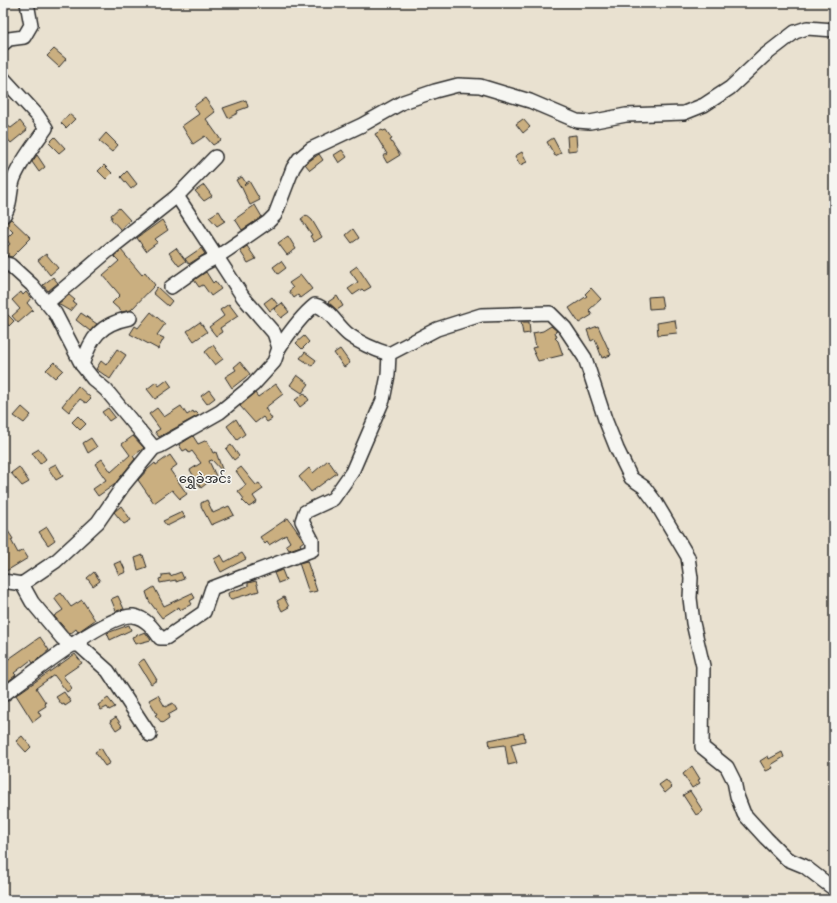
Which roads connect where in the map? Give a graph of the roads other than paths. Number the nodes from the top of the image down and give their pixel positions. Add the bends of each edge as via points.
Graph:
1 (27, 3) edge
2 (834, 30) edge
3 (3, 44) edge
4 (3, 78) edge
5 (215, 157) dead end
6 (177, 196) junction
7 (3, 216) edge
8 (217, 257) junction
9 (3, 263) edge
10 (171, 287) dead end
11 (47, 303) junction
12 (130, 318) dead end
13 (279, 348) junction
14 (388, 354) junction
15 (82, 365) junction
16 (154, 448) junction
17 (3, 581) edge
18 (22, 584) junction
19 (71, 645) junction
20 (3, 695) edge
21 (150, 735) dead end
22 (834, 889) edge

1 - 3 street via 31,26 24,38 9,39
2 - 8 street via 807,28 794,32 730,88 704,105 684,114 626,115 601,121 577,121 530,101 480,86 458,85 403,102 311,149 299,159 275,215
4 - 7 street via 46,128 21,163 13,180 9,202
5 - 6 street
6 - 8 street
6 - 11 street
8 - 10 street
8 - 13 street via 243,297 274,333
9 - 11 street via 10,265 32,285
11 - 15 street via 55,313
12 - 15 street via 107,325 94,338
13 - 14 street via 307,311 315,305 323,308 350,335
13 - 16 street via 274,362 253,385 220,412
14 - 19 street via 388,375 383,400 352,472 334,499 305,512 302,521 312,540 312,550 212,588 204,612 166,638 160,638 143,619 131,616 107,623
14 - 22 street via 437,329 481,315 550,313 565,328 585,358 616,450 630,478 644,488 656,503 688,557 693,623 703,666 702,747 726,767 734,781 736,796 744,814 766,838 787,859 804,866
15 - 16 street
16 - 18 street via 98,522 56,561
17 - 18 street
18 - 19 street via 51,626
19 - 20 street
19 - 21 street via 80,646 108,671

